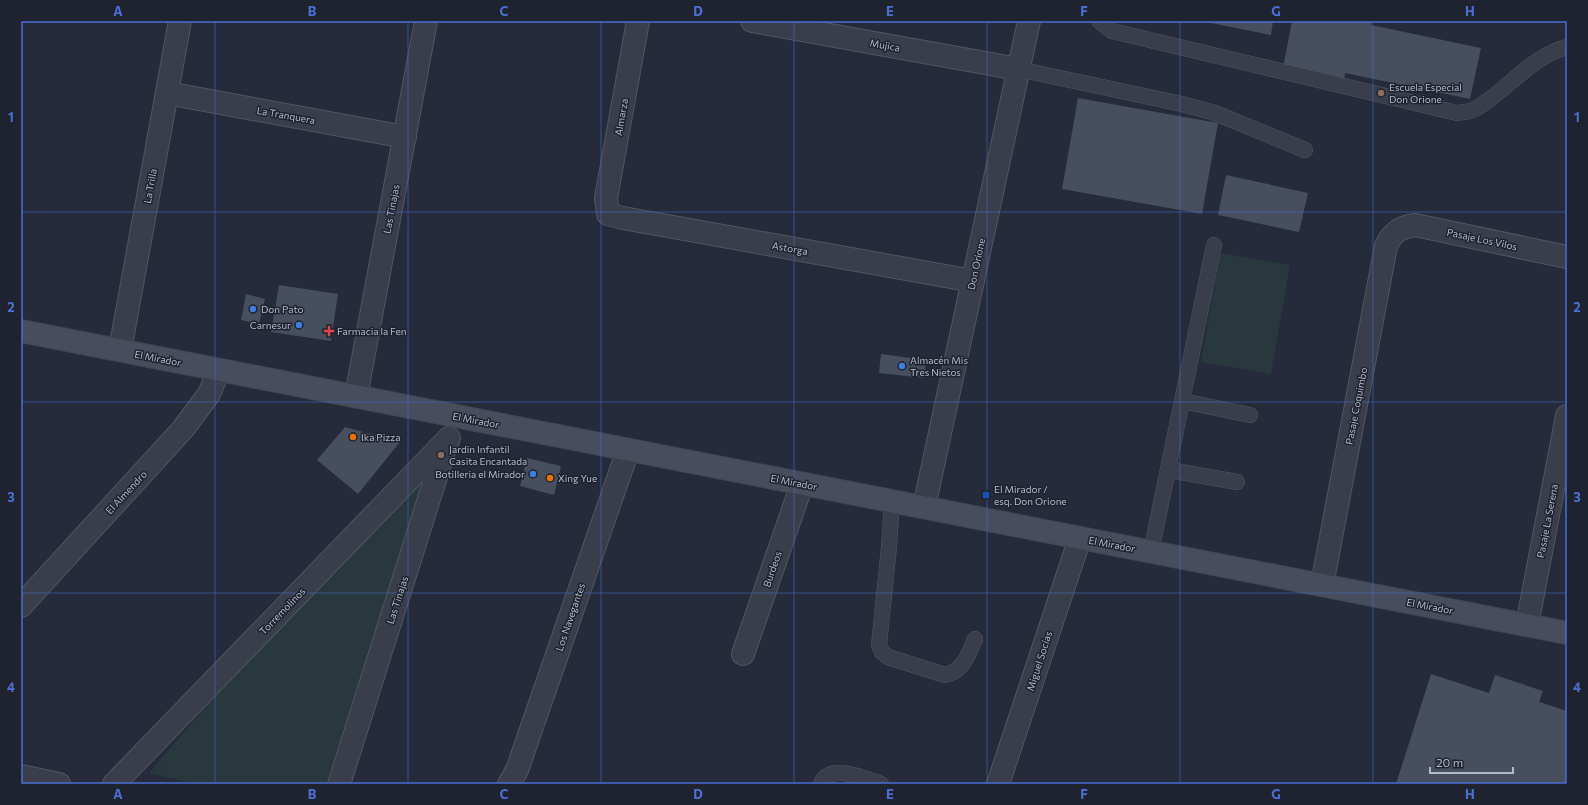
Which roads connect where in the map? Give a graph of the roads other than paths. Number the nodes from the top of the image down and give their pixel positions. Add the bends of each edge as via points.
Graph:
1 (180, 21) edge
2 (426, 21) edge
3 (638, 21) edge
4 (752, 21) edge
5 (1029, 21) edge
6 (1099, 21) edge
7 (1567, 47) edge
8 (1018, 68) junction
9 (167, 93) junction
10 (405, 137) junction
11 (1305, 150) dead end
12 (608, 214) joint
13 (1397, 230) joint
14 (1214, 245) dead end
15 (1567, 257) edge
16 (973, 281) junction
17 (21, 331) edge
18 (120, 350) junction
19 (219, 370) junction
20 (356, 396) junction
21 (1182, 401) junction
22 (1250, 415) dead end
23 (456, 416) junction
24 (1567, 416) edge
25 (449, 438) junction
26 (628, 450) junction
27 (1169, 470) junction
28 (1237, 482) dead end
29 (802, 484) junction
30 (892, 501) junction
31 (924, 507) junction
32 (1080, 538) junction
33 (1151, 552) junction
34 (1322, 585) junction
35 (21, 606) edge
36 (1527, 625) junction
37 (1567, 633) edge
38 (976, 639) dead end
39 (743, 654) dead end
40 (21, 776) edge
41 (59, 784) edge
42 (114, 784) edge
43 (339, 784) edge
44 (509, 784) edge
45 (821, 784) edge
46 (881, 784) edge
47 (998, 784) edge

1 - 9 street, La Trilla
2 - 10 street, Las Tinajas
3 - 12 street, Almarza via 606,198
4 - 8 street, Mujica
5 - 8 street, Don Orione
6 - 7 lane via 1112,31 1457,113 1474,110 1540,59
8 - 11 lane via 1208,111
8 - 16 street, Don Orione
9 - 10 street, La Tranquera
9 - 18 street, La Trilla
10 - 20 street, Las Tinajas
12 - 16 street, Astorga
13 - 15 street, Pasaje Los Vilos via 1415,225
13 - 34 street, Pasaje Coquimbo via 1386,246
14 - 21 lane
16 - 31 street, Don Orione
17 - 18 main road, El Mirador
18 - 19 main road, El Mirador
19 - 20 main road, El Mirador
19 - 35 street, El Almendro via 208,394 183,429
20 - 23 main road, El Mirador
21 - 22 lane
21 - 27 lane
23 - 25 street, Las Tinajas
23 - 26 main road, El Mirador
24 - 36 street, Pasaje La Serena
25 - 42 street, Torremolinos
25 - 43 street, Las Tinajas
26 - 29 main road, El Mirador
26 - 44 street, Los Navegantes via 517,770
27 - 28 lane
27 - 33 lane
29 - 30 main road, El Mirador
29 - 39 street, Burdeos
30 - 31 main road, El Mirador
30 - 38 lane via 879,645 882,652 888,657 945,675 961,668
31 - 32 main road, El Mirador
32 - 33 main road, El Mirador
32 - 47 street, Miguel Socías
33 - 34 main road, El Mirador
34 - 36 main road, El Mirador
36 - 37 main road, El Mirador
40 - 41 street
45 - 46 lane via 831,774 846,772

